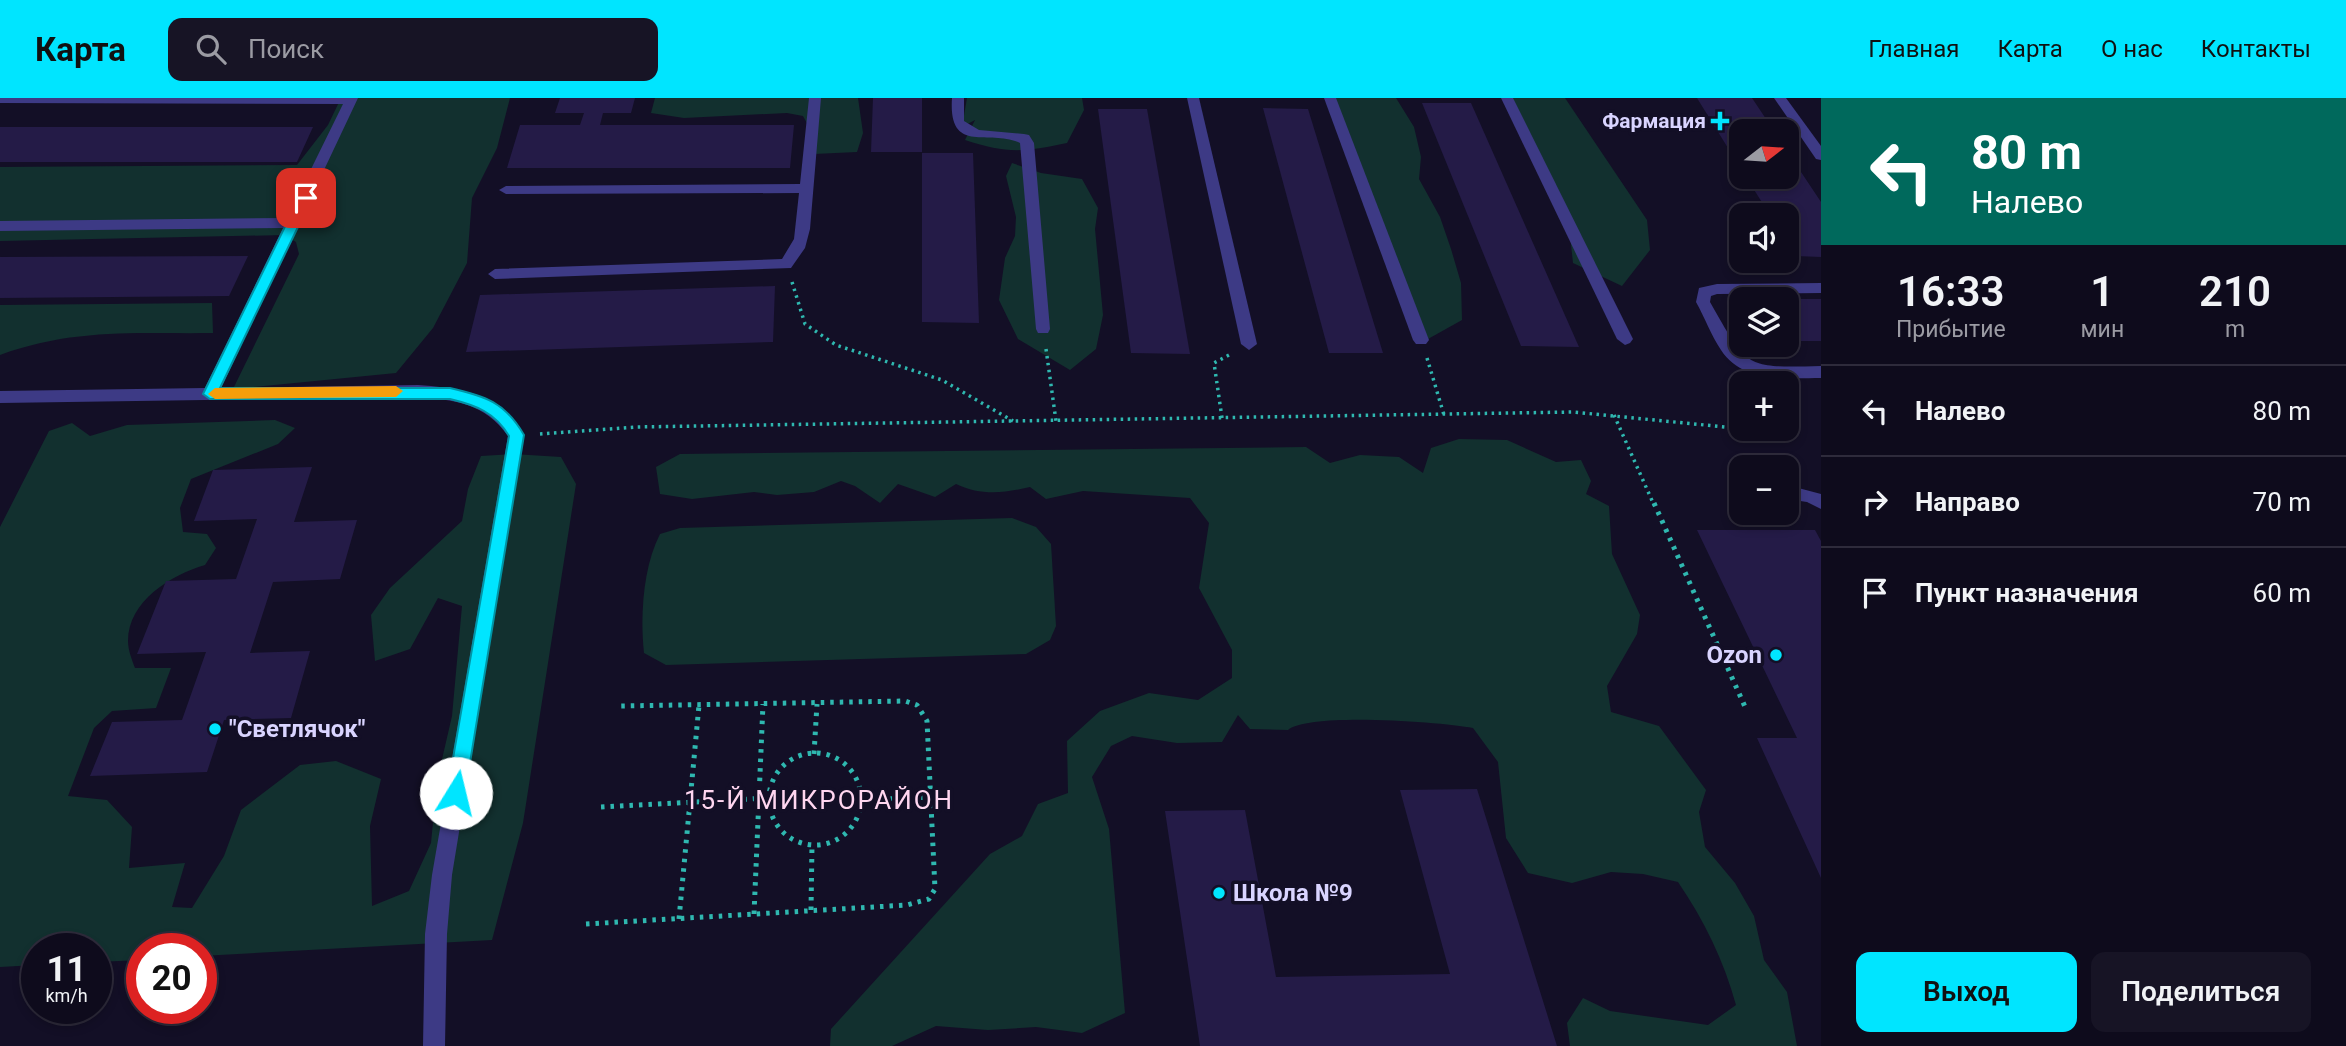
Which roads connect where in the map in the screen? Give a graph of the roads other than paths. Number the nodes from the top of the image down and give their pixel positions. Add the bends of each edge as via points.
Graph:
1 (815, 98) edge
2 (958, 98) edge
3 (1193, 98) edge
4 (1330, 98) edge
5 (1507, 98) edge
6 (1780, 98) edge
7 (0, 99) edge
8 (351, 99) edge
9 (1821, 156) edge
10 (806, 188) junction
11 (506, 190) dead end
12 (294, 223) junction
13 (0, 226) edge
14 (495, 274) dead end
15 (1821, 288) edge
16 (1043, 329) road end
17 (1625, 339) dead end
18 (1422, 340) road end
19 (1249, 344) road end
20 (1821, 372) edge
21 (210, 394) junction
22 (0, 397) edge
23 (1799, 494) edge
24 (1821, 502) edge
25 (434, 1046) edge

1 - 10 lane
2 - 16 lane via 962,127 972,133 1016,135 1027,143
3 - 19 lane
4 - 18 lane
5 - 17 lane
6 - 9 lane
7 - 8 lane
8 - 12 lane
10 - 11 lane
10 - 14 lane via 801,241 796,256 786,264
12 - 13 lane
12 - 21 lane
15 - 20 lane via 1717,289 1704,292 1703,302 1735,358 1780,373
21 - 22 lane
21 - 25 lane via 450,393 478,400 504,416 516,435 442,875
23 - 24 lane

